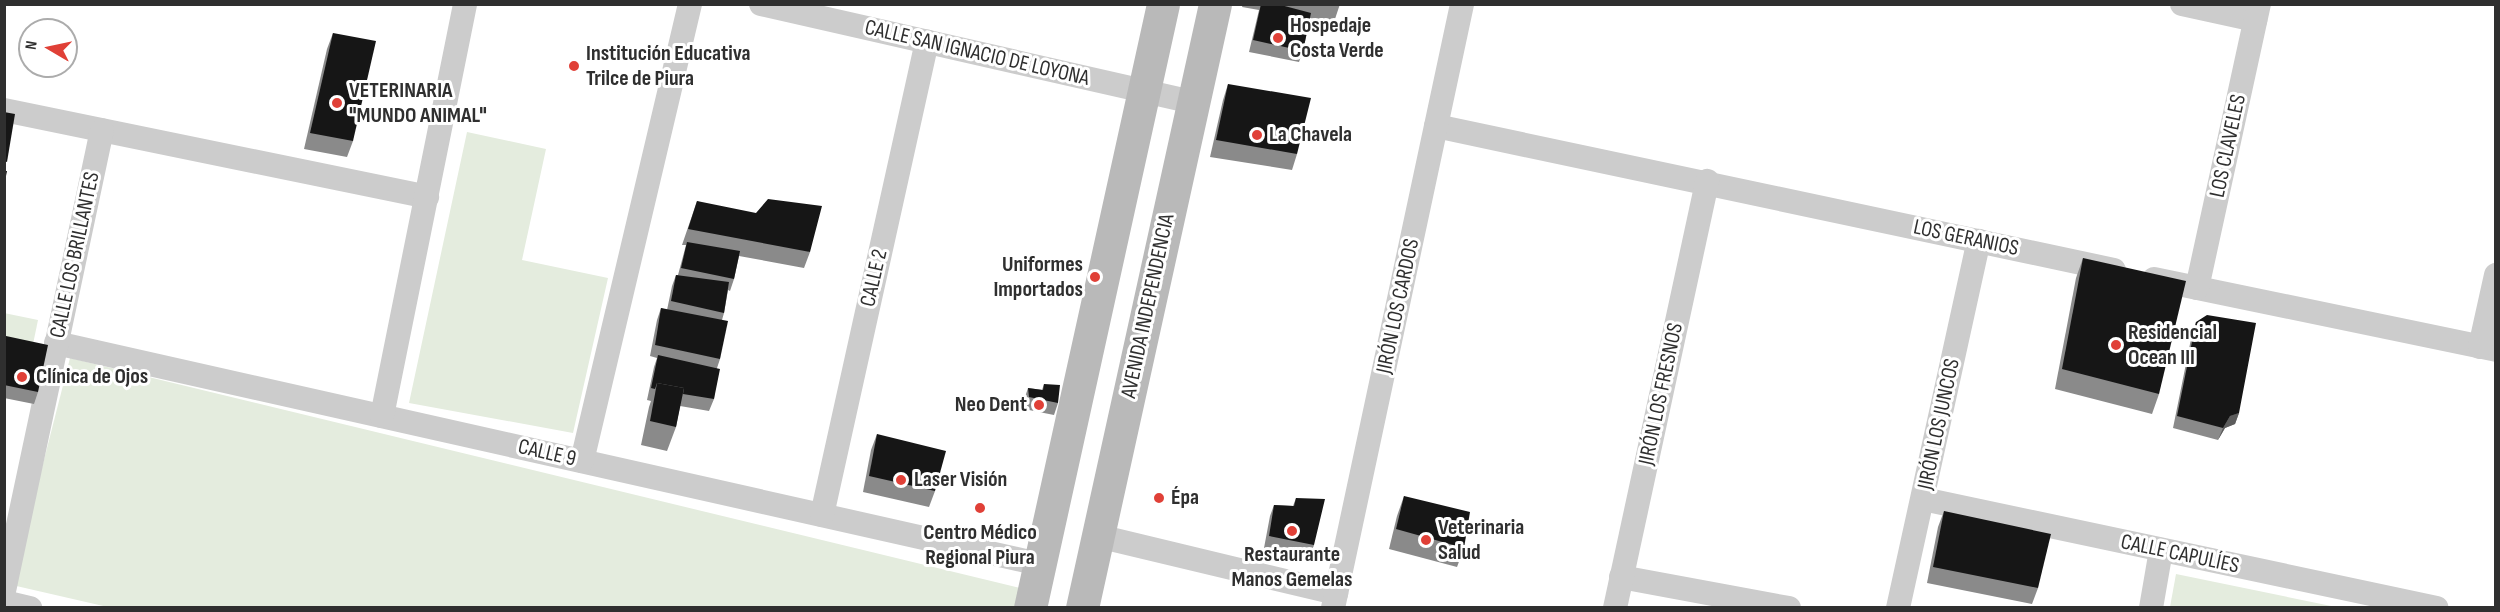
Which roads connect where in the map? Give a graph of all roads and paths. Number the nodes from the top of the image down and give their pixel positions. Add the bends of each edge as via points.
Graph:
1 (465, 4) edge
2 (690, 4) edge
3 (761, 4) edge
4 (1163, 4) edge
5 (1215, 4) edge
6 (1462, 4) edge
7 (2182, 4) edge
8 (2257, 13) edge
9 (927, 42) junction
10 (1145, 91) junction
11 (1193, 102) junction
12 (4, 110) edge
13 (1436, 126) junction
14 (102, 130) junction
15 (1707, 181) junction
16 (427, 197) junction
17 (1979, 241) junction
18 (2496, 275) edge
19 (2197, 288) junction
20 (56, 343) junction
21 (2488, 349) edge
22 (382, 416) junction
23 (582, 461) junction
24 (1923, 499) junction
25 (822, 515) junction
26 (1098, 536) junction
27 (2161, 550) junction
28 (1039, 564) junction
29 (1621, 577) junction
30 (4, 591) edge
31 (1335, 600) edge
32 (4, 602) edge
33 (30, 608) edge
34 (1030, 608) edge
35 (1082, 608) edge
36 (1615, 608) edge
37 (1789, 608) edge
38 (1898, 608) edge
39 (2151, 608) edge
40 (2437, 608) edge

1 - 16 street
2 - 23 street
3 - 9 street, CALLE SAN IGNACIO DE LOYONA
4 - 10 main road
5 - 11 main road, AVENIDA INDEPENDENCIA
6 - 13 street, JIRÓN LOS CARDOS
7 - 8 street
8 - 19 street, LOS CLAVELES
9 - 10 street, CALLE SAN IGNACIO DE LOYONA
9 - 25 street, CALLE 2
10 - 11 street, CALLE SAN IGNACIO DE LOYONA
10 - 28 main road
11 - 26 main road, AVENIDA INDEPENDENCIA
12 - 14 street
13 - 15 street, LOS GERANIOS
13 - 31 street, JIRÓN LOS CARDOS
14 - 16 street
14 - 20 street, CALLE LOS BRILLANTES
15 - 17 street, LOS GERANIOS
15 - 29 street, JIRÓN LOS FRESNOS
16 - 22 street
17 - 19 street, LOS GERANIOS
17 - 24 street, JIRÓN LOS JUNCOS
18 - 21 street
19 - 21 street, LOS GERANIOS
20 - 22 street, CALLE 9
20 - 30 street, CALLE LOS BRILLANTES
22 - 23 street, CALLE 9
23 - 25 street, CALLE 9
24 - 27 street, CALLE CAPULÍES
24 - 38 street, JIRÓN LOS JUNCOS
25 - 28 street, CALLE 9
26 - 31 street
26 - 35 main road, AVENIDA INDEPENDENCIA
27 - 39 street
27 - 40 street, CALLE CAPULÍES
28 - 34 main road
29 - 36 street, JIRÓN LOS FRESNOS
29 - 37 street
32 - 33 street

